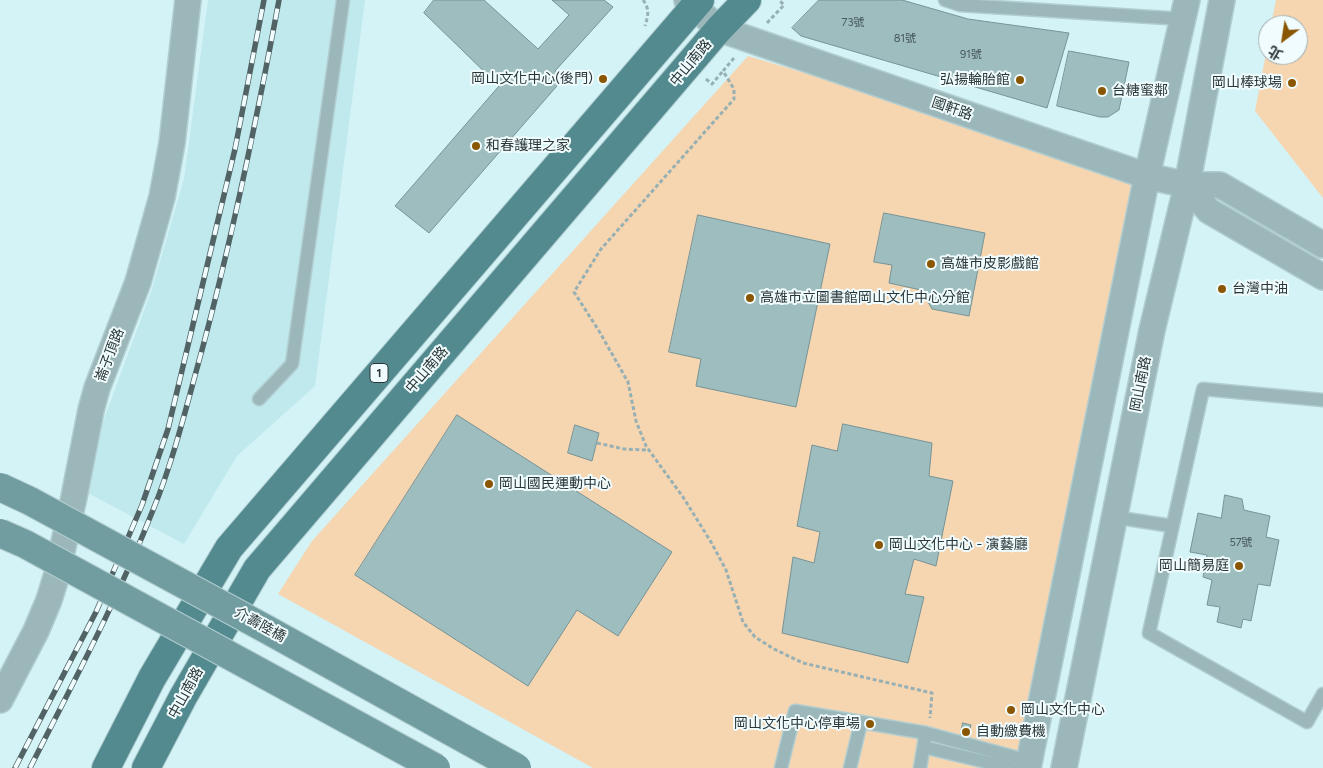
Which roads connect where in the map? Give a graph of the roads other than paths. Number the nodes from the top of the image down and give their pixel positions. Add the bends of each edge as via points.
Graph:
1 (188, 0) edge
2 (343, 0) edge
3 (747, 0) edge
4 (945, 0) edge
5 (1222, 0) edge
6 (693, 2) edge
7 (1185, 10) edge
8 (719, 29) junction
9 (1147, 176) junction
10 (1187, 185) junction
11 (1323, 245) edge
12 (1323, 277) edge
13 (259, 399) dead end
14 (1323, 400) edge
15 (0, 487) edge
16 (1114, 517) junction
17 (1172, 526) junction
18 (0, 533) edge
19 (1323, 694) edge
20 (0, 700) edge
21 (861, 722) junction
22 (926, 733) junction
23 (924, 747) junction
24 (1023, 766) edge
25 (106, 768) edge
26 (146, 768) edge
27 (436, 768) edge
28 (517, 768) edge
29 (781, 768) edge
30 (850, 768) edge
31 (920, 768) edge
32 (1064, 768) edge

1 - 20 street, 崙子頂路 via 172,142 162,197 138,282 91,410 49,600
2 - 13 lane via 292,364
3 - 8 main road, 中山南路
4 - 7 lane via 960,5
5 - 10 street, 岡山南路
6 - 8 street
6 - 25 main road, 1 via 650,59 229,548 152,678
7 - 9 street
8 - 9 street, 國軒路
8 - 26 main road, 中山南路 via 257,569
9 - 10 street, 國軒路
9 - 24 street
10 - 11 street, 國軒路 via 1220,185
10 - 12 street via 1209,211
10 - 16 street, 岡山南路 via 1152,330
14 - 17 lane via 1202,389
15 - 28 main road, 介壽陸橋, bridge
16 - 17 lane
16 - 32 street, 岡山南路
17 - 19 lane via 1149,632 1307,722
18 - 27 main road, bridge
21 - 22 lane
21 - 29 lane via 795,711
21 - 30 lane
22 - 23 lane
22 - 24 lane
23 - 24 lane
23 - 31 lane

